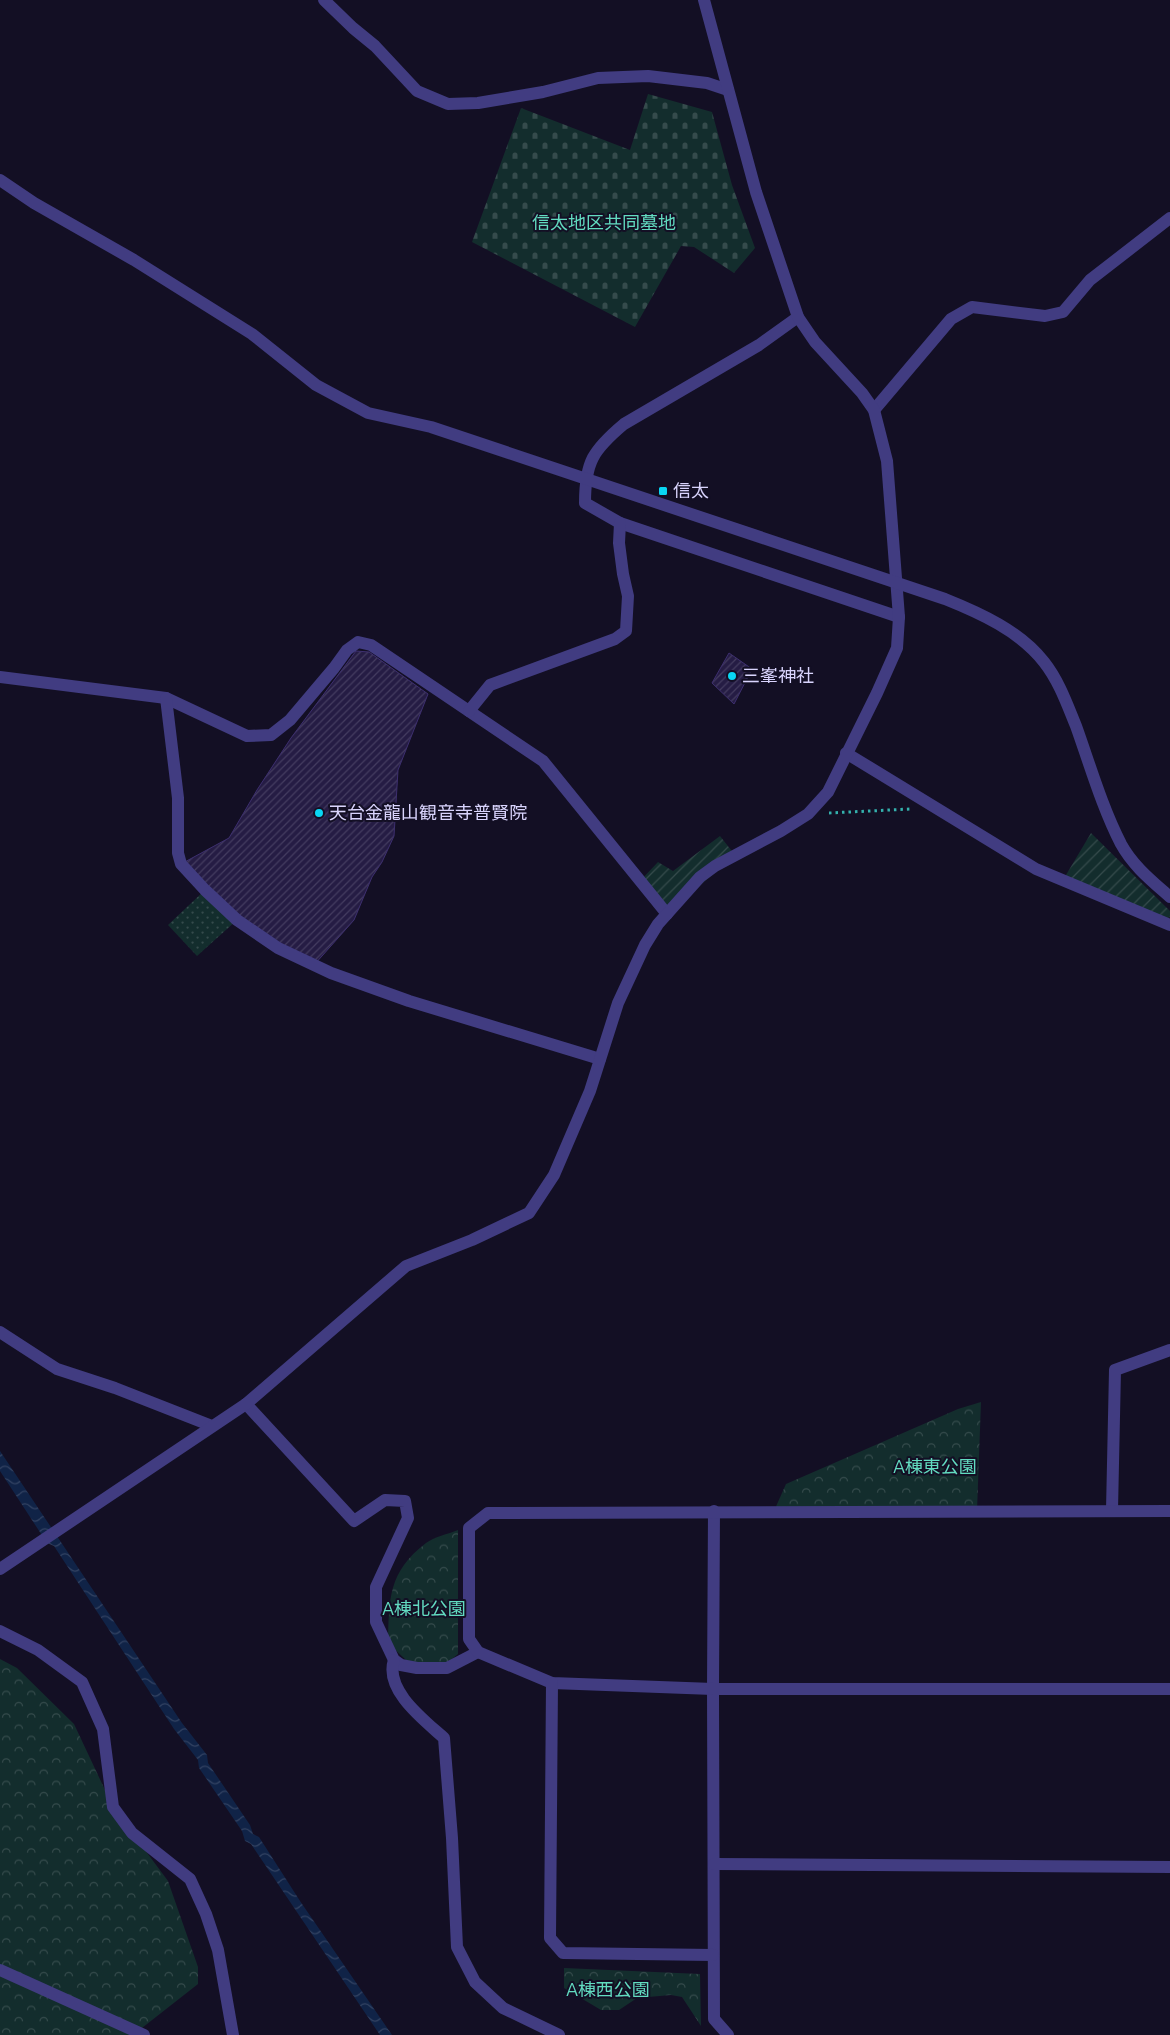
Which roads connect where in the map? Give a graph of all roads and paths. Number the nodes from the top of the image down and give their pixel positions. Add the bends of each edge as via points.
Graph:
1 (324, 0) edge
2 (704, 0) edge
3 (728, 90) junction
4 (0, 180) edge
5 (1170, 218) edge
6 (798, 318) junction
7 (874, 410) junction
8 (585, 479) junction
9 (620, 523) junction
10 (899, 616) junction
11 (0, 677) edge
12 (166, 698) junction
13 (469, 711) junction
14 (846, 752) junction
15 (936, 808) junction
16 (808, 814) junction
17 (1170, 897) edge
18 (667, 914) junction
19 (1170, 925) edge
20 (600, 1060) junction
21 (0, 1332) edge
22 (1170, 1350) edge
23 (246, 1404) junction
24 (212, 1426) junction
25 (1112, 1510) junction
26 (714, 1511) junction
27 (1170, 1511) edge
28 (0, 1569) edge
29 (0, 1631) edge
30 (478, 1652) junction
31 (394, 1660) junction
32 (552, 1683) junction
33 (713, 1689) junction
34 (1170, 1689) edge
35 (714, 1864) junction
36 (1170, 1867) edge
37 (713, 1955) junction
38 (0, 1970) edge
39 (144, 2035) edge
40 (233, 2035) edge
41 (559, 2035) edge
42 (728, 2035) edge

1 - 3 street via 375,46 417,91 448,104 478,103 543,92 598,78 648,76 707,83
2 - 3 street
3 - 6 street via 756,192
4 - 8 street via 34,204 134,260 252,334 316,386 368,413 431,427
5 - 7 street via 1090,280 1063,312 1045,316 972,307 951,319
6 - 7 street
6 - 8 street via 759,345 624,424 592,457
7 - 10 street via 887,461
8 - 9 street via 585,504
8 - 17 street via 945,598 985,616 1017,636 1043,661 1063,693 1122,845 1142,873
9 - 10 street
9 - 13 street via 622,574 628,596 626,631 490,685
10 - 14 street via 896,648
11 - 12 street
12 - 13 street via 248,736 271,735 290,720 347,650 358,642 371,645
12 - 20 street via 178,798 178,853 182,864 237,920 278,948 331,973 409,1001
13 - 18 street via 543,761
14 - 15 street
14 - 16 street via 828,792
15 - 16 path
15 - 19 street via 1036,869
16 - 18 street via 715,866 700,877
18 - 20 street via 645,945 618,1003
20 - 23 street via 554,1175 528,1213 406,1266
21 - 24 street via 57,1369
22 - 25 street via 1114,1370
23 - 24 street
23 - 31 street via 354,1521 385,1500 405,1500 408,1518 376,1588 376,1622
24 - 28 street
25 - 26 street
25 - 27 street
26 - 30 street via 488,1513 469,1528 469,1639
26 - 33 street
29 - 40 street via 38,1650 82,1682 103,1729 113,1807 132,1833 190,1879 206,1914 218,1950
30 - 31 street via 447,1668 416,1668
30 - 32 street
31 - 41 street via 391,1670 402,1698 444,1738 457,1947 476,1982 504,2008
32 - 33 street
32 - 37 street via 550,1938 563,1953
33 - 34 street
33 - 35 street
35 - 36 street
35 - 37 street
37 - 42 street via 714,2019
38 - 39 street

